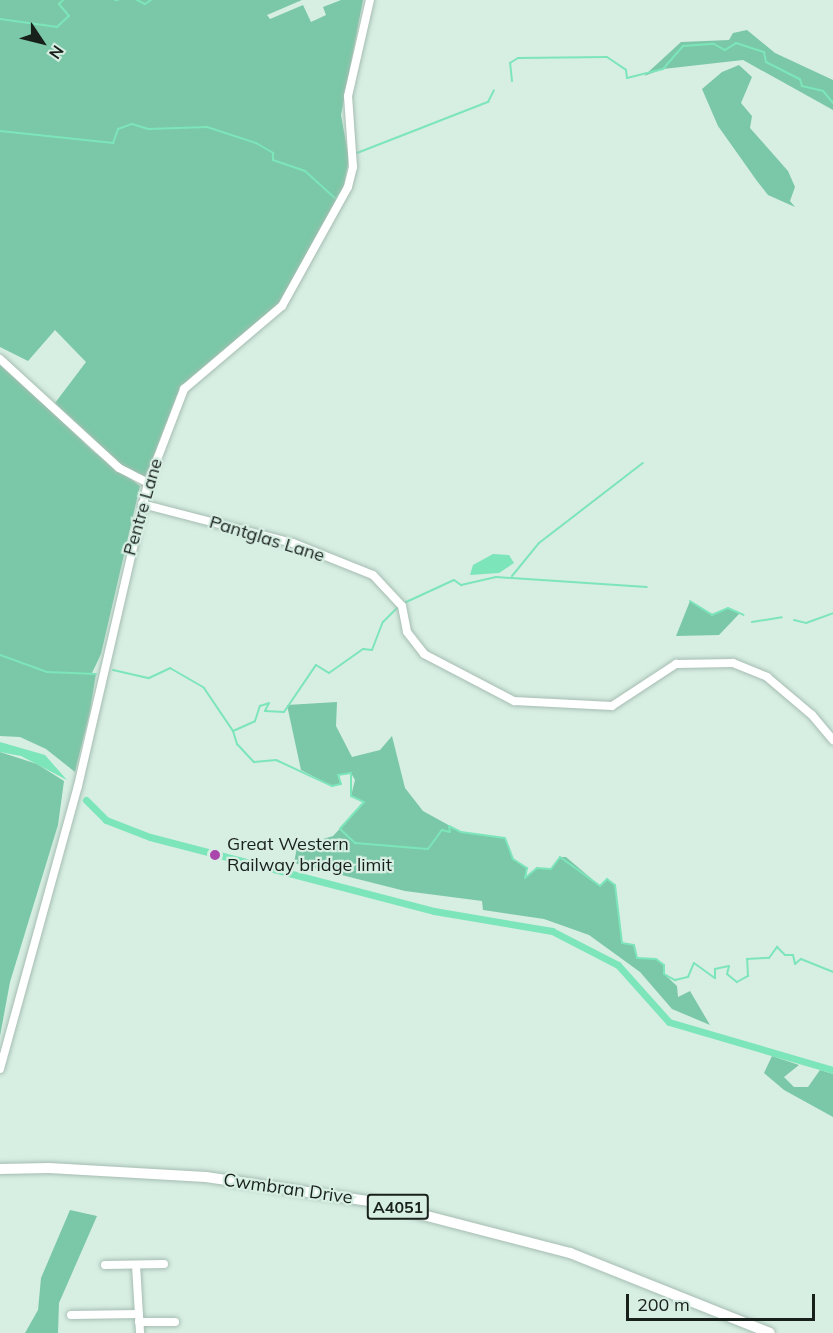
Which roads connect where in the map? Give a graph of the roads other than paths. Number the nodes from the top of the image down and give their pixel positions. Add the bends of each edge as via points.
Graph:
1 (370, 0) edge
2 (0, 359) edge
3 (148, 483) junction
4 (142, 504) junction
5 (833, 740) edge
6 (0, 1069) edge
7 (0, 1170) edge
8 (164, 1264) dead end
9 (136, 1265) junction
10 (105, 1266) dead end
11 (71, 1315) dead end
12 (139, 1318) junction
13 (175, 1322) dead end
14 (140, 1333) edge
15 (770, 1333) edge

1 - 3 street, Pentre Lane via 348,96 353,169 348,187 282,306 184,389
2 - 3 street via 119,468
3 - 4 street, Pentre Lane
4 - 5 street, Pantglas Lane via 293,543 373,575 399,602 407,632 424,654 514,701 612,706 676,664 733,663 767,676 812,715
4 - 6 street, Pentre Lane via 78,786
7 - 15 main road, Cwmbran Drive / A4051 via 195,1176 369,1201 570,1253 660,1285
8 - 9 street
9 - 10 street
9 - 12 street
11 - 12 street
12 - 13 street
12 - 14 street

